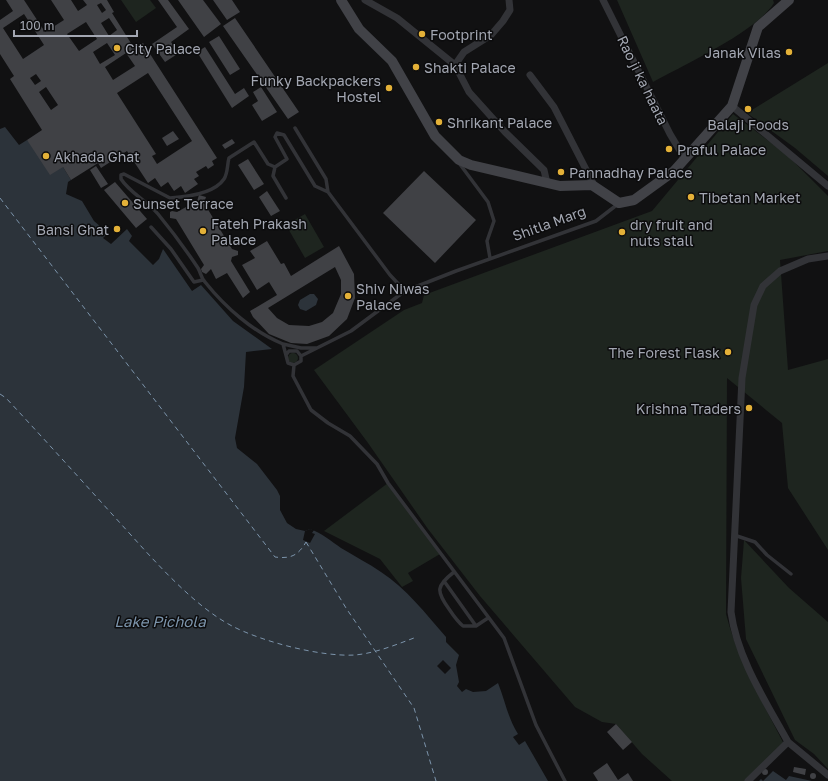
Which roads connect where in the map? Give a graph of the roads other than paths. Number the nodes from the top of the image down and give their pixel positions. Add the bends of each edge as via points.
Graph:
1 (341, 0) edge
2 (365, 0) edge
3 (509, 0) edge
4 (603, 0) edge
5 (789, 0) edge
6 (456, 65) junction
7 (530, 75) dead end
8 (732, 106) junction
9 (295, 128) dead end
10 (685, 159) junction
11 (459, 160) junction
12 (275, 167) junction
13 (547, 183) junction
14 (828, 186) edge
15 (595, 187) junction
16 (328, 192) junction
17 (286, 198) dead end
18 (619, 203) junction
19 (151, 227) dead end
20 (828, 256) edge
21 (490, 258) junction
22 (203, 280) junction
23 (405, 291) junction
24 (283, 344) junction
25 (319, 348) junction
26 (286, 355) junction
27 (301, 356) junction
28 (294, 365) junction
29 (734, 535) junction
30 (454, 572) junction
31 (791, 574) dead end
32 (444, 581) junction
33 (488, 618) junction
34 (476, 626) junction
35 (788, 742) junction
36 (828, 775) edge
37 (565, 781) edge
38 (748, 781) edge

1 - 11 main road via 359,29 392,61 435,136
2 - 6 street via 396,18
3 - 6 street via 510,10 492,35 464,52
4 - 10 street, Rao ji ka haata
5 - 8 main road, Shitla Marg via 758,27
6 - 13 street via 469,92 544,170
7 - 15 street via 554,107
8 - 10 main road, Shitla Marg
8 - 14 street
9 - 16 lane via 326,179
10 - 18 main road, Shitla Marg via 645,194 626,203
11 - 13 main road
11 - 21 lane via 488,202 494,221 487,241
12 - 16 lane via 287,159 275,140 277,133 286,138 315,186
12 - 17 lane via 273,176
12 - 22 lane via 268,164 254,142 229,158 225,178 216,187 203,192 170,198 134,178 121,175 121,179 128,187 158,214 199,269
13 - 15 main road via 565,187
15 - 18 main road
16 - 23 lane via 390,275
18 - 21 lane, Shitla Marg via 596,221
19 - 22 lane via 171,249 194,282
20 - 29 street via 808,259 780,271 762,286 754,305 742,378
21 - 23 lane, Shitla Marg
22 - 24 lane via 246,322 268,338
23 - 25 lane, Shitla Marg via 350,331
24 - 25 lane
24 - 26 lane
25 - 27 lane, Shitla Marg
26 - 27 lane via 294,350
26 - 28 lane via 287,362
27 - 28 lane via 299,364
28 - 30 lane via 294,376 311,410 350,436 377,464 388,483
29 - 31 lane via 755,542
29 - 35 street via 731,612 735,633 747,664
30 - 32 lane
30 - 33 lane
32 - 34 lane
32 - 34 lane via 439,591 442,599 460,624 467,628
33 - 34 lane
33 - 37 lane via 506,643 536,726
35 - 36 street
35 - 38 street

